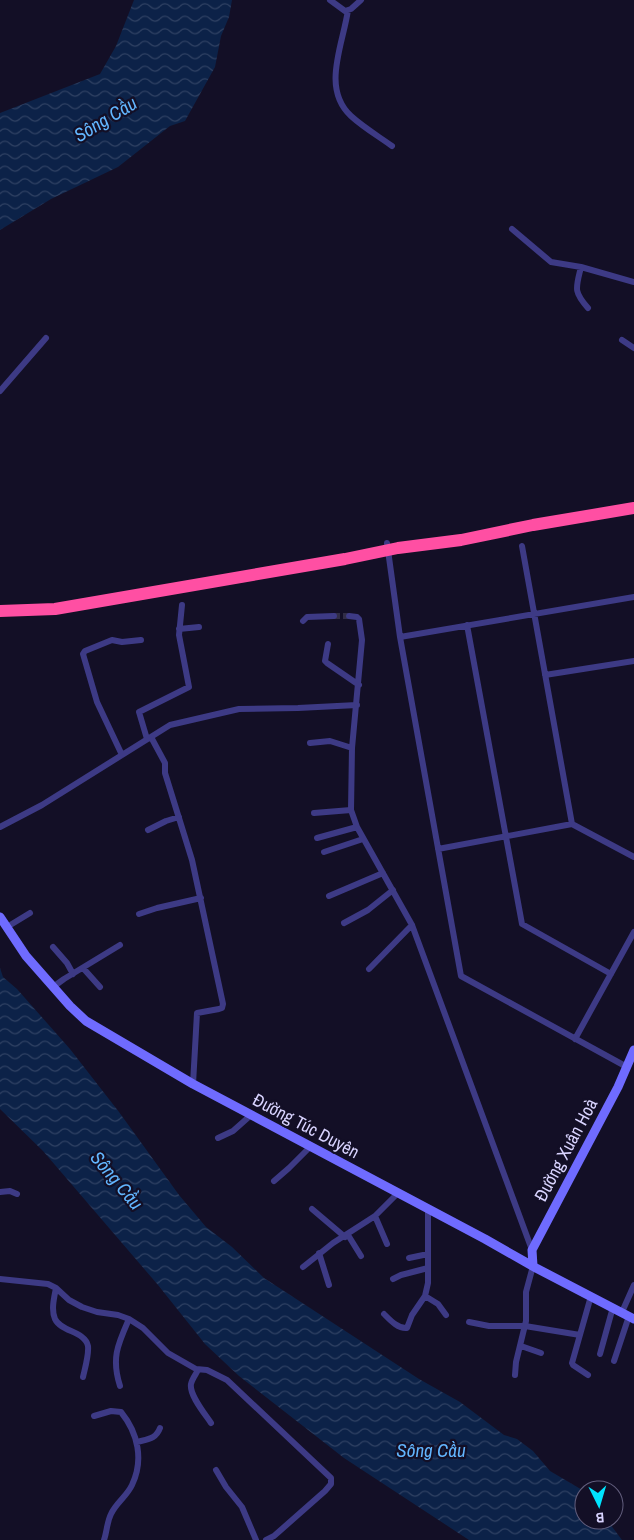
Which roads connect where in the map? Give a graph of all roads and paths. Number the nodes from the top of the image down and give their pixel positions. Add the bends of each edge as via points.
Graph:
1 (330, 0) edge
2 (361, 0) edge
3 (348, 10) junction
4 (392, 146) dead end
5 (512, 229) dead end
6 (581, 267) junction
7 (634, 282) edge
8 (588, 308) dead end
9 (46, 338) dead end
10 (622, 340) dead end
11 (634, 348) edge
12 (0, 391) edge
13 (634, 502) edge
14 (634, 508) edge
15 (522, 546) dead end
16 (387, 547) junction
17 (634, 597) edge
18 (0, 605) edge
19 (182, 605) dead end
20 (0, 611) edge
21 (534, 614) junction
22 (334, 616) tunnel mouth
23 (349, 616) dead end
24 (303, 621) dead end
25 (467, 626) junction
26 (199, 627) dead end
27 (179, 629) junction
28 (400, 637) junction
29 (141, 640) dead end
30 (328, 644) dead end
31 (634, 661) edge
32 (545, 675) junction
33 (359, 685) junction
34 (357, 705) junction
35 (149, 738) junction
36 (310, 743) dead end
37 (352, 748) junction
38 (122, 755) junction
39 (351, 810) junction
40 (314, 813) dead end
41 (179, 817) junction
42 (572, 824) junction
43 (0, 827) edge
44 (357, 827) junction
45 (148, 830) dead end
46 (506, 837) junction
47 (317, 838) dead end
48 (364, 839) junction
49 (438, 850) junction
50 (324, 852) dead end
51 (634, 856) edge
52 (383, 873) junction
53 (393, 890) junction
54 (328, 896) dead end
55 (201, 898) junction
56 (30, 913) dead end
57 (139, 914) dead end
58 (0, 917) edge
59 (344, 924) dead end
60 (412, 925) junction
61 (7, 927) junction
62 (634, 932) edge
63 (120, 945) dead end
64 (53, 947) dead end
65 (84, 968) junction
66 (369, 970) dead end
67 (73, 974) junction
68 (611, 974) junction
69 (54, 987) junction
70 (100, 987) dead end
71 (575, 1039) junction
72 (634, 1050) edge
73 (627, 1067) junction
74 (194, 1084) junction
75 (251, 1115) junction
76 (218, 1138) dead end
77 (310, 1147) junction
78 (274, 1181) dead end
79 (0, 1192) edge
80 (398, 1193) junction
81 (17, 1194) dead end
82 (312, 1209) dead end
83 (428, 1209) junction
84 (375, 1216) junction
85 (346, 1236) junction
86 (386, 1244) dead end
87 (532, 1250) junction
88 (318, 1253) junction
89 (428, 1254) junction
90 (361, 1256) dead end
91 (410, 1258) dead end
92 (533, 1266) junction
93 (303, 1267) dead end
94 (428, 1268) junction
95 (0, 1279) edge
96 (393, 1279) dead end
97 (634, 1284) edge
98 (329, 1285) dead end
99 (56, 1288) junction
100 (425, 1296) junction
101 (591, 1296) junction
102 (613, 1307) junction
103 (384, 1314) dead end
104 (446, 1315) dead end
105 (629, 1315) edge
106 (129, 1319) junction
107 (470, 1322) dead end
108 (525, 1326) junction
109 (580, 1335) junction
110 (521, 1346) junction
111 (541, 1353) dead end
112 (600, 1354) dead end
113 (614, 1361) dead end
114 (198, 1370) junction
115 (515, 1375) dead end
116 (588, 1375) dead end
117 (83, 1377) dead end
118 (120, 1386) dead end
119 (94, 1416) dead end
120 (211, 1423) dead end
121 (160, 1428) dead end
122 (137, 1442) junction
123 (216, 1470) dead end
124 (104, 1540) edge
125 (256, 1540) edge
126 (266, 1540) edge

1 - 3 street via 341,9
2 - 3 street
3 - 4 street via 335,79 339,100 351,116
5 - 6 street via 551,262
6 - 7 street
6 - 8 street via 576,291
9 - 12 street
10 - 11 street
13 - 16 highway via 532,518
14 - 16 highway via 461,540
15 - 21 street
16 - 18 highway via 53,602
16 - 20 highway via 55,609
16 - 28 street
17 - 21 street
19 - 27 street
21 - 25 street
21 - 32 street
22 - 24 street via 307,617
23 - 33 street via 359,619 362,636
25 - 28 street
25 - 46 street
26 - 27 street
27 - 35 street via 189,686 138,712
28 - 49 street
29 - 38 street via 112,640 83,654 97,702
30 - 33 street via 325,661
31 - 32 street
32 - 42 street
33 - 34 street
34 - 35 street via 234,710 170,725
34 - 37 street
35 - 38 street
35 - 41 street via 165,763
36 - 37 street via 330,741
37 - 39 street
38 - 43 street
39 - 40 street
39 - 44 street
41 - 45 street
41 - 55 street
42 - 46 street
42 - 51 street
44 - 47 street
44 - 48 street
46 - 49 street
46 - 68 street via 522,924
48 - 50 street
48 - 52 street
49 - 71 street via 461,976
52 - 53 street
52 - 54 street
53 - 59 street
53 - 60 street
55 - 57 street
55 - 74 street via 223,1004 222,1008 197,1015
56 - 61 street
58 - 61 street, Đường Túc Duyên
60 - 66 street
60 - 87 street
61 - 69 street, Đường Túc Duyên via 26,956
62 - 68 street
63 - 65 street
64 - 67 street
65 - 67 street
65 - 70 street
67 - 69 street
68 - 71 street
69 - 74 street, Đường Túc Duyên via 86,1022
71 - 73 street
72 - 73 street, Đường Xuân Hoà
73 - 87 street, Đường Xuân Hoà
74 - 75 street, Đường Túc Duyên
75 - 76 street via 233,1131
75 - 77 street, Đường Túc Duyên
77 - 78 street
77 - 80 street, Đường Túc Duyên
79 - 81 street
80 - 83 street, Đường Túc Duyên
80 - 84 street
82 - 85 street
83 - 89 street
83 - 92 street, Đường Túc Duyên
84 - 85 street
84 - 86 street
85 - 88 street
85 - 90 street
87 - 92 street
88 - 93 street
88 - 98 street
89 - 91 street
89 - 94 street
92 - 101 street, Đường Túc Duyên
92 - 108 street via 526,1292
94 - 96 street
94 - 100 street
95 - 99 street via 48,1284
97 - 105 street
99 - 106 street via 82,1307
99 - 117 street via 55,1319 59,1325 84,1339 88,1346
100 - 103 street via 407,1328 393,1323
100 - 104 street via 438,1304
101 - 102 street, Đường Túc Duyên
101 - 109 street
102 - 105 street, Đường Túc Duyên
102 - 112 street
105 - 113 street
106 - 114 street via 143,1328 164,1350
106 - 118 street via 115,1356
107 - 108 street via 490,1326
108 - 109 street
108 - 110 street
109 - 116 street via 572,1363
110 - 111 street
110 - 115 street
114 - 120 street via 191,1388
114 - 126 street via 207,1370 227,1380 331,1478 325,1491
119 - 122 street via 117,1410 121,1412
121 - 122 street via 152,1438
122 - 124 street via 139,1464 132,1486 112,1512
123 - 125 street via 242,1507

